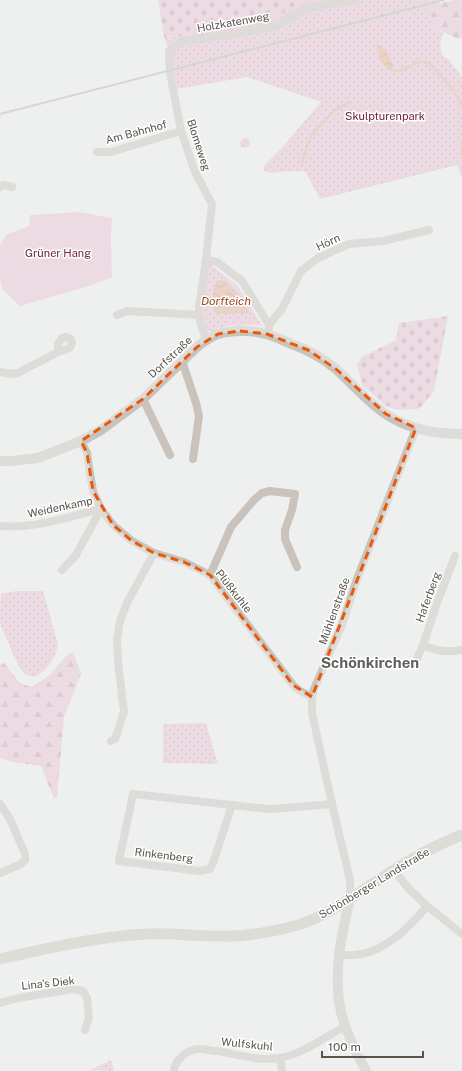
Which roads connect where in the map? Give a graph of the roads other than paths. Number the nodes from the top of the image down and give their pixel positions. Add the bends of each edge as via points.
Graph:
1 (356, 0) edge
2 (172, 83) joint
3 (181, 131) junction
4 (97, 152) dead end
5 (0, 187) edge
6 (12, 187) dead end
7 (429, 230) dead end
8 (207, 259) junction
9 (117, 315) dead end
10 (198, 315) junction
11 (268, 329) junction
12 (206, 340) junction
13 (58, 352) dead end
14 (182, 361) junction
15 (0, 372) edge
16 (143, 399) junction
17 (416, 428) junction
18 (462, 434) edge
19 (82, 441) junction
20 (170, 455) dead end
21 (193, 459) dead end
22 (0, 460) edge
23 (101, 509) junction
24 (0, 526) edge
25 (154, 553) junction
26 (455, 556) dead end
27 (297, 567) dead end
28 (62, 570) dead end
29 (210, 575) junction
30 (423, 645) junction
31 (462, 650) edge
32 (416, 661) dead end
33 (312, 697) junction
34 (112, 741) dead end
35 (332, 804) junction
36 (232, 805) junction
37 (2, 809) edge
38 (462, 835) edge
39 (394, 870) junction
40 (0, 873) edge
41 (350, 899) junction
42 (427, 906) junction
43 (462, 934) edge
44 (339, 954) junction
45 (0, 959) edge
46 (0, 1003) edge
47 (346, 1026) junction
48 (85, 1030) dead end
49 (280, 1058) junction
50 (174, 1071) edge
51 (282, 1071) edge
52 (366, 1071) edge

1 - 2 street, Holzkatenweg via 308,8 276,26 182,41 169,51
2 - 3 street, Blomeweg
3 - 4 street, Am Bahnhof via 111,152
3 - 8 street, Blomeweg via 195,172 212,204
5 - 6 street
7 - 11 street, Hörn via 383,241 349,244 318,258 302,271
8 - 10 street, Blomeweg
8 - 11 street via 217,262 242,281
9 - 10 street via 127,311
10 - 12 street
11 - 12 street, Dorfstraße via 218,334
11 - 17 street, Dorfstraße via 323,359 383,412 399,422
12 - 14 street, Dorfstraße
13 - 15 street via 18,373
14 - 16 street, Dorfstraße
14 - 21 street via 199,416
16 - 19 street, Dorfstraße
16 - 20 street
17 - 18 street, Dorfstraße
17 - 33 street, Mühlenstraße via 357,579 342,625
19 - 22 street, Dorfstraße via 38,458
19 - 23 street, Plüßkuhle via 87,453 93,491
23 - 24 street, Weidenkamp via 42,524
23 - 25 street, Plüßkuhle via 113,525 132,541
23 - 28 street via 76,555
25 - 29 street, Plüßkuhle via 184,562
25 - 34 street via 120,621 117,640 124,712
26 - 30 street, Haferberg
27 - 29 street via 285,539 295,494 270,490 254,500 231,527
29 - 33 street, Plüßkuhle via 293,685
30 - 31 street via 444,652
30 - 32 street, Haferberg
33 - 35 street, Mühlenstraße via 312,713
35 - 36 street, Rinkenberg via 268,809
35 - 41 street, Mühlenstraße via 350,880
36 - 36 street, Rinkenberg via 133,794 119,861 200,871 210,869
37 - 40 street via 10,819 25,854 25,860
38 - 39 main road, Schönberger Landstraße
39 - 41 main road, Schönberger Landstraße
39 - 42 street
41 - 44 street
41 - 45 main road, Schönberger Landstraße via 329,912 300,924 263,933 243,936 165,934 116,937 61,945
42 - 43 street
42 - 44 street via 406,930 387,944 357,956
44 - 47 street via 339,996
46 - 48 street, Lina's Diek via 18,998 79,990 87,998 89,1017
47 - 49 street, Wulfskuhl via 303,1050
47 - 52 street
49 - 50 street, Wulfskuhl via 199,1049 189,1051 180,1057
49 - 51 street

